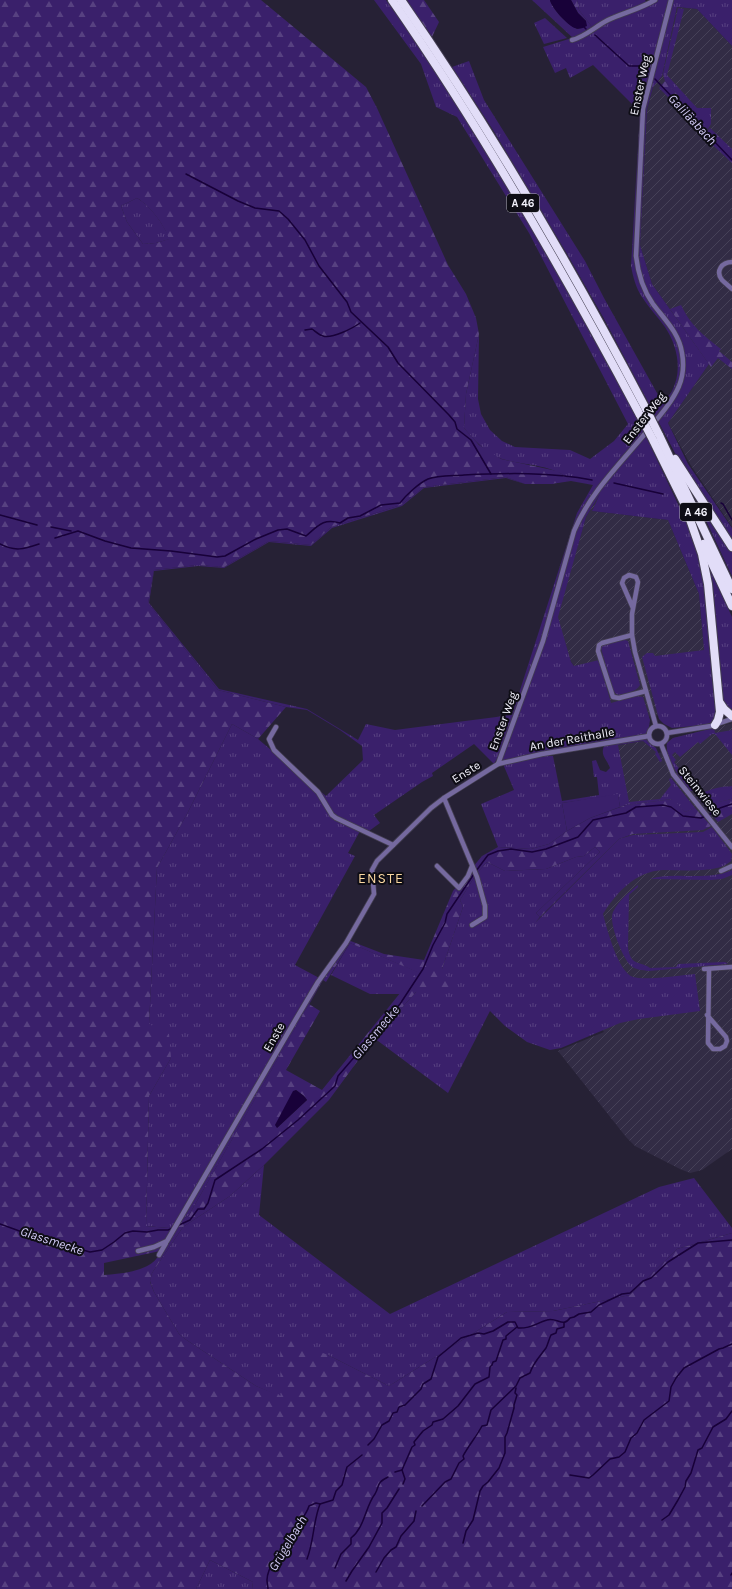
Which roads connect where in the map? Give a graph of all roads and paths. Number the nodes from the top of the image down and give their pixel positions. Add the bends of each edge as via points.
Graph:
1 (392, 0) edge
2 (401, 0) edge
3 (654, 0) edge
4 (671, 0) edge
5 (572, 40) dead end
6 (732, 262) edge
7 (732, 288) edge
8 (643, 412) junction
9 (656, 438) junction
10 (686, 508) junction
11 (732, 547) edge
12 (732, 589) edge
13 (732, 606) edge
14 (633, 608) junction
15 (632, 635) junction
16 (646, 691) junction
17 (719, 701) junction
18 (732, 716) edge
19 (732, 719) edge
20 (715, 725) junction
21 (656, 726) junction
22 (276, 727) dead end
23 (667, 733) junction
24 (649, 736) junction
25 (660, 744) junction
26 (498, 764) junction
27 (444, 798) junction
28 (393, 845) junction
29 (732, 847) edge
30 (437, 866) dead end
31 (732, 866) edge
32 (472, 868) junction
33 (721, 871) dead end
34 (472, 925) dead end
35 (732, 967) edge
36 (708, 1015) junction
37 (167, 1241) junction
38 (138, 1251) dead end
39 (159, 1255) dead end

1 - 8 highway, A 46 via 517,193
2 - 8 highway, A 46 via 459,85 523,188 598,318
3 - 5 street
4 - 26 street, Enster Weg via 643,109 636,256 645,289 680,344 683,359 682,376 672,400 604,482 578,521 543,641
6 - 7 street via 723,265 720,273 721,279
8 - 9 highway, A 46, bridge
9 - 10 highway, A 46
9 - 11 highway
9 - 12 highway, A 46
10 - 13 highway, A 46
10 - 17 highway via 702,554 707,579
14 - 14 street via 638,582 636,577 629,576 624,578 622,583
14 - 15 street
15 - 16 street
15 - 16 street via 602,643 598,651 613,697
16 - 21 street
17 - 18 highway
17 - 20 highway via 720,715
19 - 20 street
20 - 23 street
21 - 23 street via 664,728
21 - 24 street via 651,729
22 - 28 street via 269,739 274,750 318,792 332,815
23 - 25 street via 666,739
24 - 25 street via 653,742
24 - 26 street, An der Reithalle
25 - 29 street, Steinwiese via 673,774
26 - 27 street, Enste
27 - 28 street, Enste
27 - 32 street, Enste
28 - 37 street, Enste via 374,866 374,894 346,943 296,1018
30 - 32 street via 459,888
31 - 33 street
32 - 34 street, Enste via 483,895 486,912 484,918
35 - 36 street via 707,969
36 - 36 street via 708,1043 713,1049 720,1049 725,1046 726,1037
37 - 38 street
37 - 39 street, Enste

